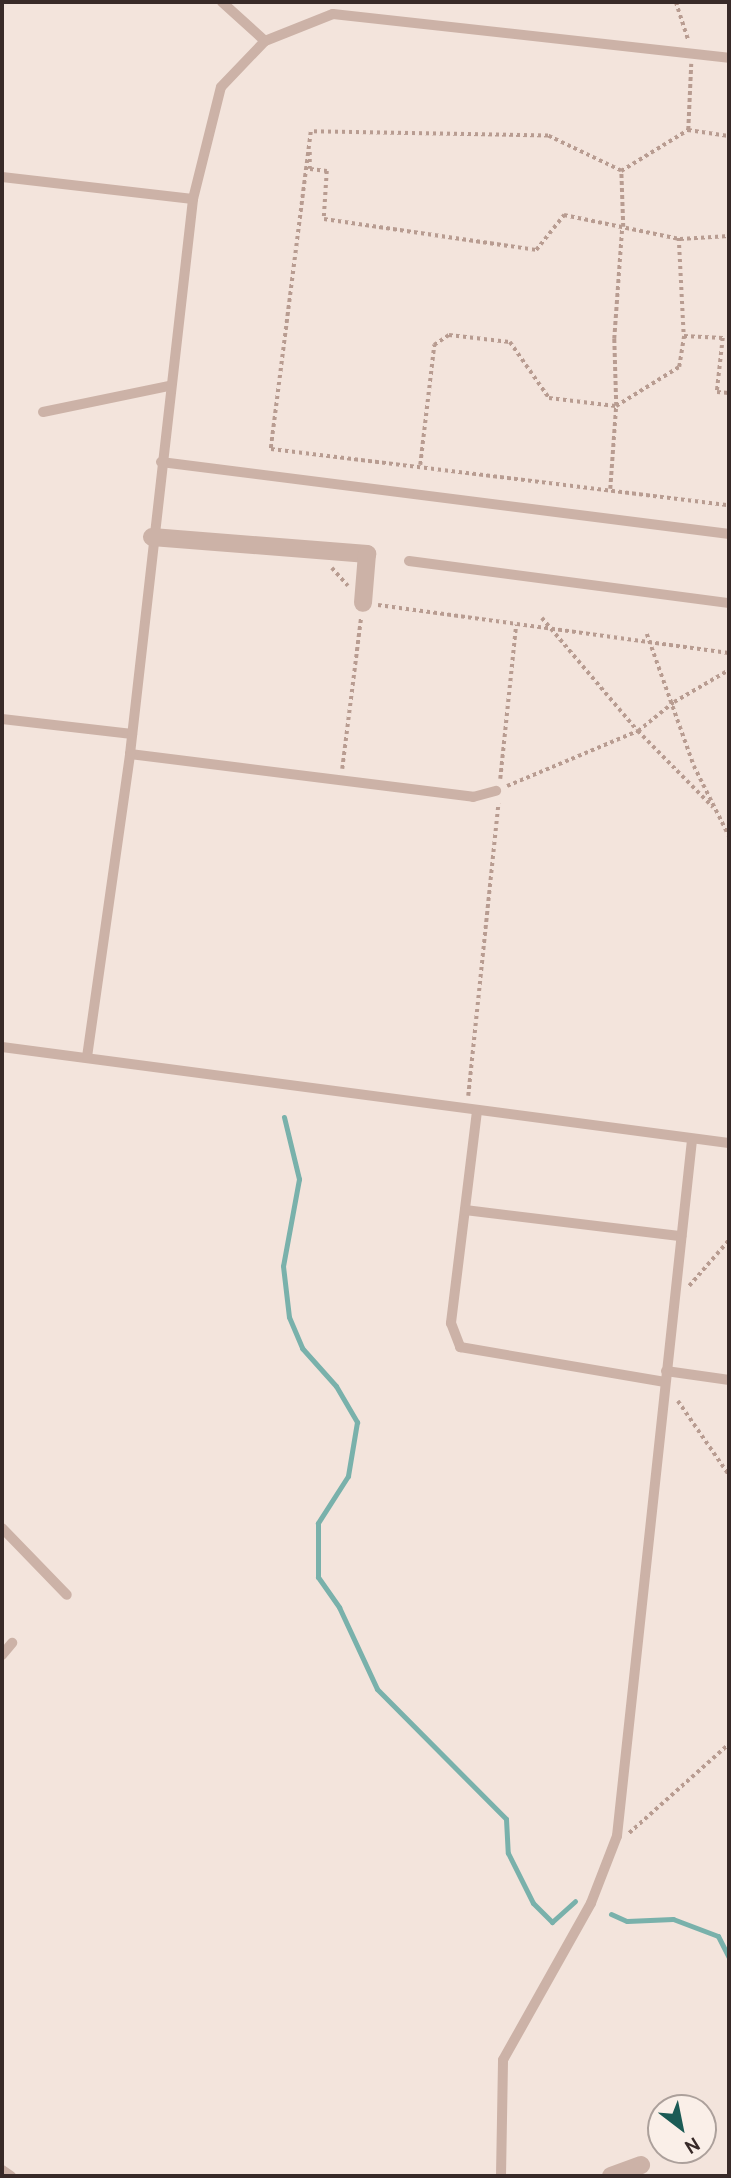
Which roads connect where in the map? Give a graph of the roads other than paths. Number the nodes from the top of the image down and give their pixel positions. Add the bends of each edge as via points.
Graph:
1 (222, 2) edge
2 (265, 41) junction
3 (729, 58) edge
4 (2, 177) edge
5 (193, 199) junction
6 (169, 386) junction
7 (43, 412) dead end
8 (161, 462) junction
9 (729, 534) edge
10 (152, 537) junction
11 (409, 561) dead end
12 (363, 603) road end
13 (729, 603) edge
14 (2, 719) edge
15 (132, 734) junction
16 (130, 754) junction
17 (497, 790) road end
18 (2, 1047) edge
19 (87, 1057) junction
20 (472, 1110) junction
21 (692, 1140) junction
22 (729, 1143) edge
23 (465, 1210) junction
24 (681, 1236) junction
25 (665, 1377) junction
26 (729, 1380) edge
27 (2, 1528) edge
28 (67, 1595) dead end
29 (12, 1643) dead end
30 (2, 1655) edge
31 (640, 2165) dead end
32 (2, 2170) edge
33 (11, 2176) edge
34 (501, 2176) edge
35 (611, 2176) edge

1 - 2 lane
2 - 3 lane via 333,14
2 - 5 lane via 221,87
4 - 5 lane
5 - 6 lane
6 - 7 lane
6 - 8 lane
8 - 9 lane
8 - 10 lane
10 - 12 street via 367,554
10 - 15 lane
11 - 13 lane
14 - 15 lane
15 - 16 lane
16 - 17 lane via 473,797
16 - 19 lane
18 - 19 lane
19 - 20 lane
20 - 21 lane
20 - 23 lane
21 - 22 lane
21 - 24 lane
23 - 24 lane
23 - 25 lane via 451,1324 460,1347
24 - 25 lane
25 - 26 lane
25 - 34 lane via 617,1836 592,1903 503,2060
27 - 28 lane
29 - 30 lane
31 - 35 street
32 - 33 lane

